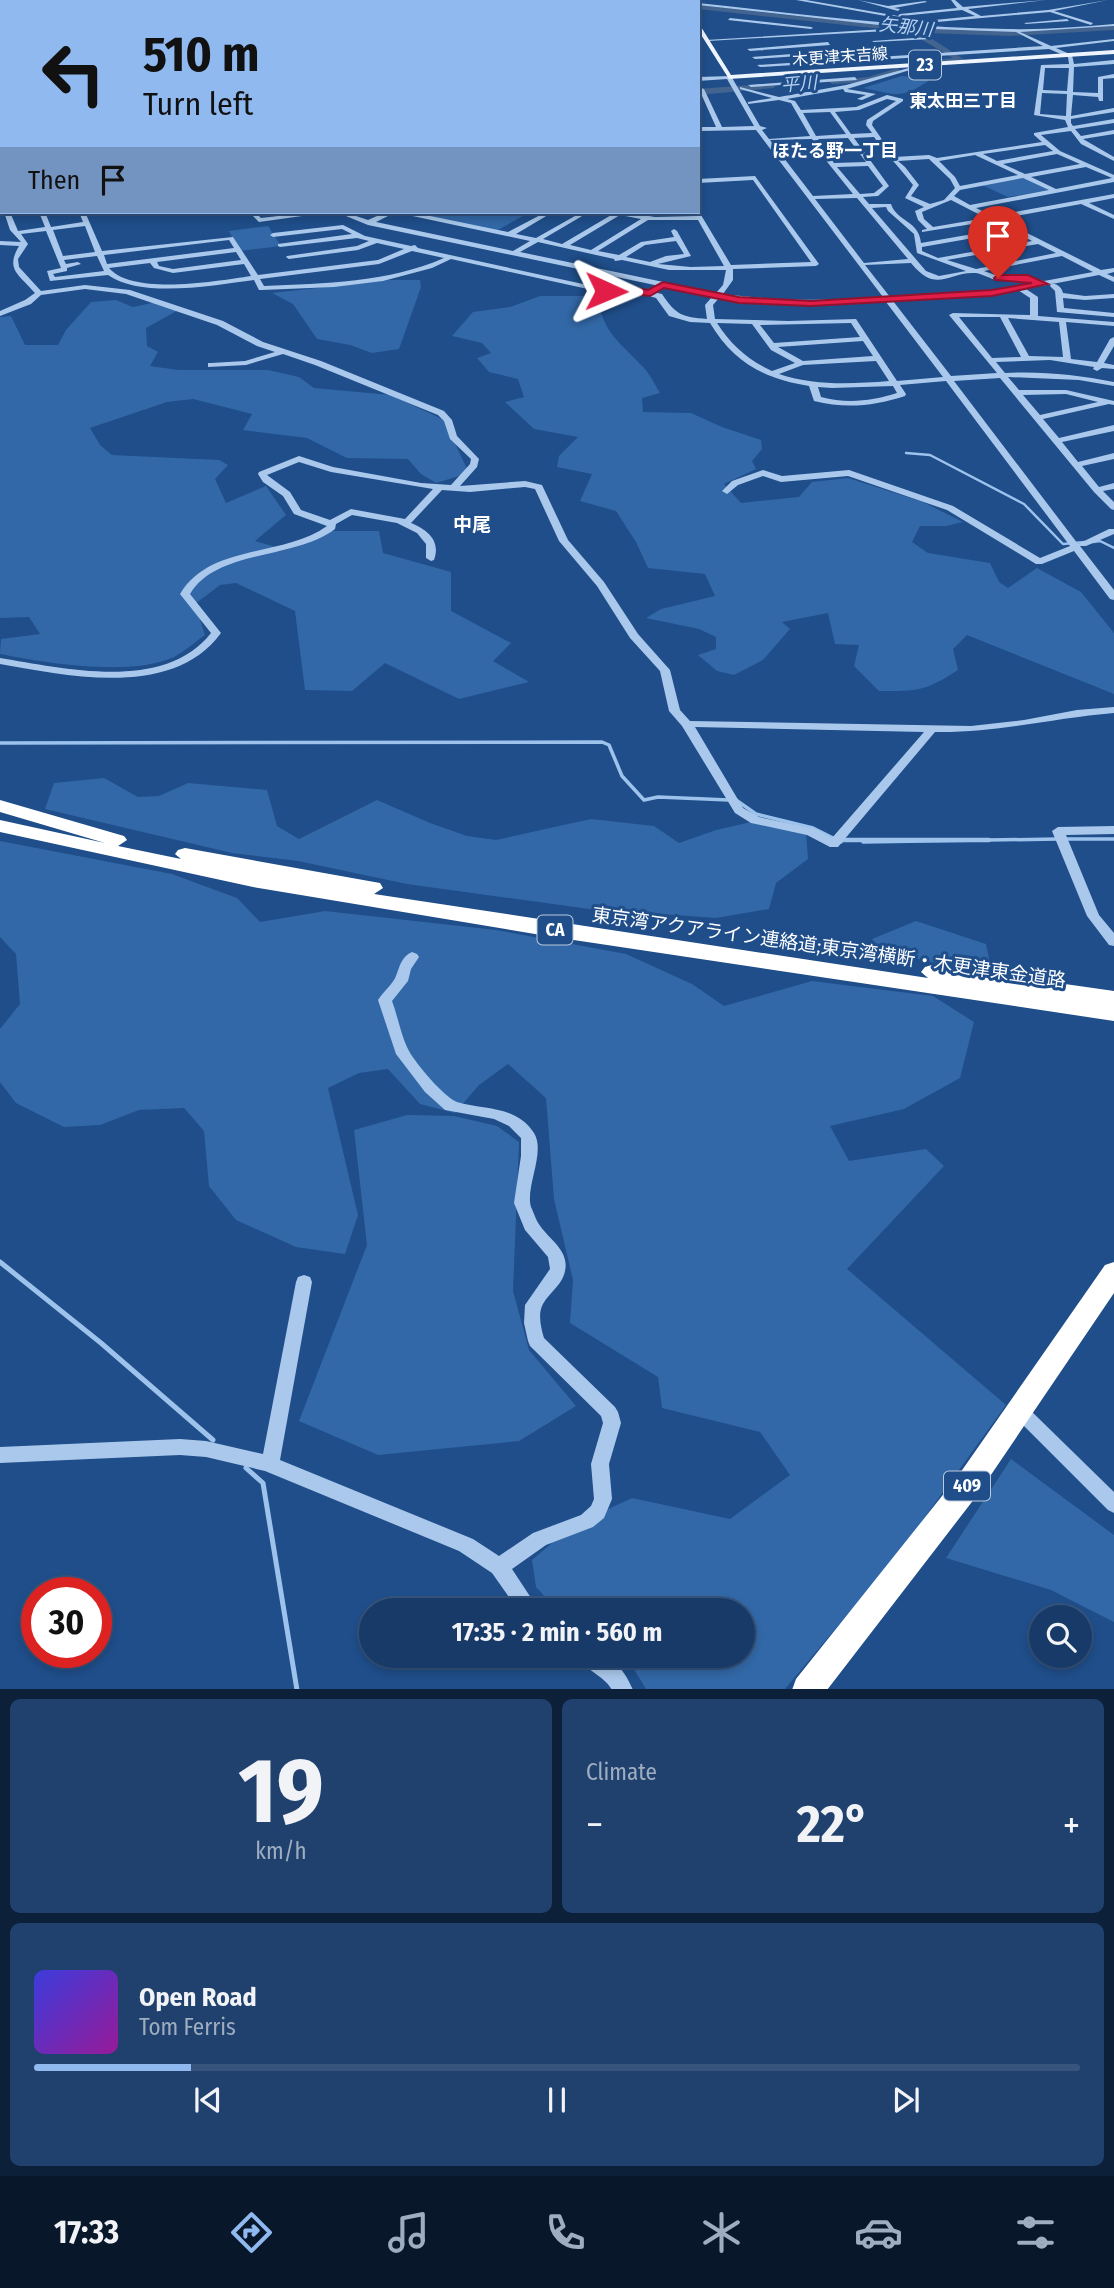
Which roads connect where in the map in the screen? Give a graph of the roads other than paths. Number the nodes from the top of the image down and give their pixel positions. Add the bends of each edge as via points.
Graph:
1 (718, 0) edge
2 (798, 0) edge
3 (828, 0) edge
4 (872, 0) edge
5 (984, 0) edge
6 (1044, 0) edge
7 (1071, 0) edge
8 (1106, 0) edge
9 (862, 1) edge
10 (924, 1) edge
11 (953, 1) edge
12 (818, 2) junction
13 (1026, 4) junction
14 (1088, 4) junction
15 (700, 6) edge
16 (841, 6) junction
17 (1103, 6) dead end
18 (796, 7) dead end
19 (889, 7) junction
20 (723, 9) junction
21 (965, 10) junction
22 (835, 11) junction
23 (1048, 11) junction
24 (939, 12) junction
25 (916, 14) junction
26 (892, 16) junction
27 (981, 17) junction
28 (826, 18) junction
29 (730, 19) junction
30 (1074, 19) junction
31 (700, 20) edge
32 (761, 22) junction
33 (819, 22) junction
34 (1001, 26) junction
35 (1098, 26) junction
36 (700, 27) edge
37 (811, 28) junction
38 (1114, 29) edge
39 (890, 30) junction
40 (1015, 31) junction
41 (819, 34) junction
42 (926, 35) junction
43 (772, 37) junction
44 (743, 38) junction
45 (1024, 38) junction
46 (1114, 40) edge
47 (872, 41) dead end
48 (711, 42) junction
49 (700, 44) edge
50 (832, 44) junction
51 (1052, 47) junction
52 (750, 48) junction
53 (897, 48) dead end
54 (843, 51) junction
55 (1114, 52) edge
56 (951, 53) junction
57 (1070, 56) junction
58 (755, 57) junction
59 (854, 59) junction
60 (967, 62) junction
61 (1114, 62) edge
62 (760, 65) junction
63 (1082, 65) junction
64 (918, 66) junction
65 (1072, 66) junction
66 (895, 67) junction
67 (867, 69) junction
68 (766, 75) junction
69 (1113, 76) edge
70 (732, 77) junction
71 (700, 78) edge
72 (876, 79) junction
73 (1100, 84) junction
74 (1114, 84) edge
75 (740, 87) junction
76 (842, 89) junction
77 (701, 91) edge
78 (1040, 91) junction
79 (1070, 93) junction
80 (1099, 95) junction
81 (781, 98) junction
82 (832, 98) dead end
83 (811, 101) joint
84 (792, 102) junction
85 (750, 103) junction
86 (831, 110) junction
87 (798, 111) junction
88 (1114, 111) edge
89 (1067, 118) junction
90 (1114, 121) edge
91 (761, 128) junction
92 (700, 129) edge
93 (720, 129) junction
94 (1070, 129) junction
95 (1113, 133) edge
96 (876, 135) junction
97 (849, 136) junction
98 (814, 138) junction
99 (1078, 138) junction
100 (772, 139) junction
101 (1045, 143) junction
102 (1058, 152) junction
103 (977, 154) junction
104 (892, 159) junction
105 (935, 159) junction
106 (1114, 159) edge
107 (995, 163) junction
108 (868, 164) junction
109 (833, 165) junction
110 (1085, 165) junction
111 (1024, 176) junction
112 (1114, 179) edge
113 (700, 181) edge
114 (978, 184) junction
115 (958, 188) junction
116 (988, 189) dead end
117 (1055, 191) junction
118 (999, 194) dead end
119 (858, 195) junction
120 (1114, 196) edge
121 (816, 197) junction
122 (950, 197) junction
123 (1009, 199) junction
124 (1080, 202) junction
125 (867, 206) junction
126 (969, 206) junction
127 (931, 207) junction
128 (8, 214) edge
129 (43, 214) edge
130 (83, 214) edge
131 (254, 214) edge
132 (295, 214) edge
133 (345, 214) edge
134 (386, 214) edge
135 (413, 214) edge
136 (546, 214) edge
137 (582, 214) edge
138 (614, 214) edge
139 (627, 214) edge
140 (699, 215) edge
141 (1114, 217) edge
142 (646, 218) junction
143 (992, 218) junction
144 (668, 220) junction
145 (369, 222) junction
146 (88, 225) junction
147 (268, 226) dead end
148 (49, 229) junction
149 (931, 229) junction
150 (1014, 229) junction
151 (346, 231) junction
152 (16, 233) junction
153 (916, 233) junction
154 (510, 234) junction
155 (274, 235) junction
156 (356, 236) junction
157 (436, 236) junction
158 (678, 239) junction
159 (537, 240) junction
160 (377, 241) junction
161 (1039, 242) junction
162 (0, 243) edge
163 (24, 244) junction
164 (280, 245) junction
165 (564, 246) junction
166 (918, 246) junction
167 (413, 248) junction
168 (238, 250) junction
169 (592, 251) junction
170 (513, 253) junction
171 (1064, 254) junction
172 (289, 257) junction
173 (451, 257) junction
174 (620, 257) junction
175 (152, 260) junction
176 (938, 260) junction
177 (911, 261) junction
178 (62, 262) junction
179 (246, 262) junction
180 (557, 262) junction
181 (104, 263) junction
182 (867, 263) junction
183 (651, 264) junction
184 (341, 267) junction
185 (729, 268) junction
186 (1114, 270) edge
187 (173, 271) junction
188 (598, 271) junction
189 (974, 272) junction
190 (1099, 272) junction
191 (299, 273) junction
192 (536, 275) junction
193 (255, 278) junction
194 (1114, 280) edge
195 (352, 282) junction
196 (1043, 284) junction
197 (663, 285) junction
198 (162, 288) junction
199 (1019, 288) junction
200 (39, 293) junction
201 (650, 294) junction
202 (718, 296) junction
203 (1114, 296) edge
204 (891, 299) junction
205 (0, 314) edge
206 (1003, 315) junction
207 (1114, 315) edge
208 (1034, 317) junction
209 (1062, 319) junction
210 (227, 321) dead end
211 (712, 321) junction
212 (754, 322) junction
213 (1114, 324) edge
214 (866, 340) junction
215 (1114, 341) edge
216 (771, 345) junction
217 (282, 351) junction
218 (1025, 357) junction
219 (880, 359) junction
220 (989, 359) junction
221 (1067, 359) junction
222 (802, 363) junction
223 (1099, 364) junction
224 (211, 366) dead end
225 (1114, 367) edge
226 (770, 374) junction
227 (1003, 377) junction
228 (1091, 379) junction
229 (952, 380) junction
230 (896, 384) junction
231 (1114, 384) edge
232 (813, 385) junction
233 (1016, 393) junction
234 (1113, 402) edge
235 (1038, 418) junction
236 (1114, 428) edge
237 (1057, 441) junction
238 (1114, 456) edge
239 (1076, 465) junction
240 (1114, 486) edge
241 (440, 487) junction
242 (454, 487) junction
243 (1097, 490) junction
244 (727, 491) dead end
245 (1114, 507) edge
246 (331, 523) junction
247 (402, 523) junction
248 (1112, 531) dead end
249 (1079, 546) junction
250 (431, 558) dead end
251 (1114, 585) edge
252 (1114, 597) edge
253 (0, 661) edge
254 (1114, 710) edge
255 (687, 724) junction
256 (931, 730) junction
257 (0, 806) edge
258 (0, 812) edge
259 (0, 826) edge
260 (1114, 830) edge
261 (0, 832) edge
262 (111, 845) junction
263 (1114, 942) edge
264 (412, 957) dead end
265 (1114, 999) edge
266 (1114, 1013) edge
267 (1114, 1272) edge
268 (304, 1282) dead end
269 (1020, 1411) junction
270 (0, 1455) edge
271 (270, 1464) junction
272 (1114, 1504) edge
273 (499, 1567) junction
274 (521, 1598) edge
275 (604, 1668) edge
276 (623, 1689) edge
277 (807, 1689) edge

1 - 20 street
2 - 12 street
3 - 12 street
4 - 9 street
5 - 11 street
6 - 13 street
7 - 14 street
8 - 14 street
9 - 19 street
10 - 19 street
10 - 24 street
11 - 21 street
12 - 16 street
13 - 21 street
13 - 23 street
14 - 17 street
14 - 23 street
15 - 20 street
16 - 22 street
16 - 26 street
18 - 22 street
19 - 25 street
20 - 28 street
20 - 29 street
20 - 33 street
21 - 24 street
21 - 27 street
22 - 28 street
23 - 27 street
23 - 30 street
24 - 25 street
25 - 26 street
26 - 27 street via 926,22
27 - 34 street
28 - 40 street via 934,29
29 - 32 street
29 - 44 street
30 - 34 street
30 - 35 street
31 - 48 main road
32 - 37 street
32 - 43 street
33 - 37 street
33 - 39 street
34 - 40 street
35 - 38 street
35 - 40 street
36 - 48 main road
37 - 41 street
38 - 45 street
39 - 41 street
39 - 42 street
40 - 45 street
41 - 43 street
41 - 50 street
42 - 45 street
42 - 47 street
42 - 56 street
43 - 44 street
44 - 48 street
44 - 52 street
45 - 51 street
46 - 51 street
48 - 49 street
48 - 70 main road
50 - 52 street
50 - 54 street
51 - 56 street
51 - 57 street
52 - 58 street
53 - 54 street
54 - 58 street
54 - 59 street
55 - 57 main road, 木更津末吉線 / 23
56 - 59 street
56 - 60 street
57 - 60 main road, 木更津末吉線 / 23
57 - 65 street
58 - 62 street
59 - 62 street
59 - 67 street
60 - 64 main road, 木更津末吉線 / 23
61 - 63 street
62 - 68 street
63 - 65 street
63 - 69 street
64 - 66 main road, 木更津末吉線 / 23
64 - 72 street
65 - 78 street via 1042,66
65 - 79 street
66 - 67 main road, 木更津末吉線 / 23
66 - 75 street via 868,78
67 - 68 main road, 木更津末吉線 / 23
68 - 70 main road, 木更津末吉線 / 23
69 - 73 street via 1100,78
70 - 71 street
70 - 75 street
72 - 75 street
72 - 76 street
73 - 74 street
73 - 80 street
75 - 81 street
75 - 85 street
75 - 91 street
76 - 81 street
76 - 82 street
76 - 83 street via 873,94 845,104 816,106
77 - 93 street
78 - 79 street
78 - 89 street via 1037,115
79 - 80 street
79 - 89 street
80 - 88 street via 1105,107
81 - 84 street
81 - 85 street
83 - 84 street
84 - 87 street
85 - 91 street
86 - 87 street
86 - 96 street via 857,109 887,97 901,100 869,122
86 - 97 street
87 - 98 street
88 - 89 street
89 - 94 street
90 - 94 street
91 - 93 street
91 - 100 street
91 - 204 street
92 - 93 street
94 - 99 street
94 - 101 street via 1036,134
95 - 99 street
96 - 97 street
96 - 104 street
97 - 98 street
97 - 108 street
98 - 100 street
98 - 109 street
99 - 106 street
100 - 121 street
101 - 102 street
101 - 103 street
102 - 107 street
102 - 110 street
103 - 105 street
103 - 107 street
104 - 105 street
104 - 127 street via 916,184 907,197
105 - 115 street
107 - 111 street
108 - 109 street
108 - 119 street via 886,186 876,195
109 - 119 street
110 - 111 street
110 - 112 street
111 - 114 street
111 - 117 street
112 - 117 street
113 - 185 street via 755,178 816,264
114 - 115 street
114 - 116 street
115 - 122 street
117 - 123 street
117 - 124 street
118 - 123 street
119 - 121 street
119 - 125 street
120 - 124 street
121 - 182 street
122 - 126 street
122 - 127 street
123 - 126 street
124 - 141 street
124 - 143 street
125 - 153 street via 889,205
125 - 177 street
126 - 143 street
127 - 149 street via 918,211
128 - 152 street
129 - 148 street
130 - 146 street
131 - 132 street via 259,220
133 - 145 street
134 - 145 street
135 - 154 street
136 - 154 street
137 - 159 street
138 - 165 street
139 - 142 street
140 - 144 street
140 - 185 street
142 - 144 street
142 - 169 street
143 - 149 street
143 - 150 street
144 - 158 street
145 - 151 street
145 - 157 street
146 - 148 street
146 - 181 street
147 - 155 street
148 - 152 street
148 - 178 street
149 - 153 street
150 - 161 street
150 - 166 street
151 - 155 street via 343,227
151 - 156 street
152 - 163 street
153 - 166 street
154 - 159 street
155 - 164 street
156 - 160 street
156 - 164 street
157 - 167 street
157 - 170 street
158 - 174 street via 643,243
158 - 183 street via 688,256
159 - 165 street
159 - 170 street
160 - 167 street
160 - 172 street
161 - 171 street
161 - 176 street
162 - 163 street
163 - 200 street via 15,259 16,267
164 - 172 street
165 - 169 street
166 - 176 street via 919,253
167 - 173 street
167 - 184 street via 390,260
168 - 175 street
168 - 179 street
168 - 181 street via 231,238
169 - 174 street
170 - 180 street
171 - 189 street
171 - 190 street
172 - 191 street
173 - 192 street
173 - 195 street via 415,273
174 - 183 street
174 - 188 street
175 - 181 street
175 - 187 street via 156,267
176 - 189 street
177 - 182 street
177 - 189 street via 923,273 939,278
178 - 181 street
178 - 181 street via 65,270 49,272 53,279
179 - 187 street
179 - 193 street
180 - 188 street
180 - 192 street
181 - 198 street via 125,282
182 - 204 street
183 - 185 street
184 - 191 street
184 - 195 street
185 - 202 street via 730,281
186 - 190 street
187 - 198 street
188 - 197 street
189 - 196 street
190 - 194 street
190 - 196 street
191 - 193 street
192 - 201 street via 606,291
193 - 195 street via 262,288
193 - 198 street
196 - 199 street
197 - 201 street
197 - 202 street
198 - 210 street via 166,299
199 - 204 street
199 - 208 street via 1034,297
200 - 205 street
200 - 217 street via 85,287 127,292 220,323
201 - 211 street via 660,296 672,314
202 - 204 street via 779,303
202 - 211 street via 709,305
203 - 207 street via 1085,298 1056,290 1060,310
204 - 229 street
206 - 208 street
206 - 218 street
206 - 220 street via 953,315
208 - 209 street
209 - 213 street
209 - 221 street
211 - 212 street
211 - 226 street via 730,348
212 - 214 street via 853,321
212 - 216 street
214 - 216 street
214 - 219 street
215 - 223 street
216 - 222 street
217 - 224 street via 246,363
217 - 242 street via 441,412 453,437 475,458 474,466
218 - 220 street
218 - 221 street
219 - 222 street
219 - 230 street
220 - 227 street
221 - 223 street
222 - 226 street
223 - 225 street
223 - 228 street
226 - 232 street
227 - 228 street via 1043,374
227 - 229 street
227 - 233 street
228 - 231 street
229 - 230 street
229 - 249 street
230 - 232 street
230 - 232 street via 902,394 879,402 837,405 817,399
233 - 234 street via 1066,392
233 - 235 street
234 - 235 street
235 - 237 street
236 - 237 street
237 - 239 street
238 - 239 street
239 - 243 street
240 - 243 street
241 - 242 street
241 - 246 street via 331,469 299,459 262,474 287,494 297,512
241 - 247 street
242 - 255 street via 539,487 564,541 665,670 675,711
243 - 245 street
244 - 249 street via 735,483 763,473 781,479 849,473 950,508 1039,562
246 - 247 street via 352,512
246 - 253 street via 332,527 312,539 253,554 200,575 185,594 216,634 208,646 172,667 77,674
247 - 250 street via 426,534 433,545
248 - 249 street
249 - 251 street
249 - 252 street
254 - 256 street
255 - 256 street
255 - 256 street via 739,810 755,820 811,832 834,844
257 - 262 highway
258 - 262 highway, 東京湾アクアライン連絡道;東京湾横断・木更津東金道路 / CA
259 - 262 highway, 東京湾アクアライン連絡道;東京湾横断・木更津東金道路 / CA
260 - 263 street via 1058,831 1093,916
261 - 262 highway
262 - 265 highway, 東京湾アクアライン連絡道;東京湾横断・木更津東金道路 / CA
262 - 266 highway, 東京湾アクアライン連絡道;東京湾横断・木更津東金道路 / CA via 253,881
264 - 273 street via 403,978 385,1000 403,1054 450,1106 497,1114 528,1136 522,1203 531,1226 555,1255 558,1269 533,1305 536,1341 609,1412 612,1423 600,1464 603,1499 598,1512 587,1521 540,1539
267 - 269 highway, 409
268 - 271 street
269 - 272 street
269 - 277 highway, 409 via 968,1485
270 - 271 street via 180,1447
271 - 273 street via 466,1545
273 - 274 street
275 - 276 street

